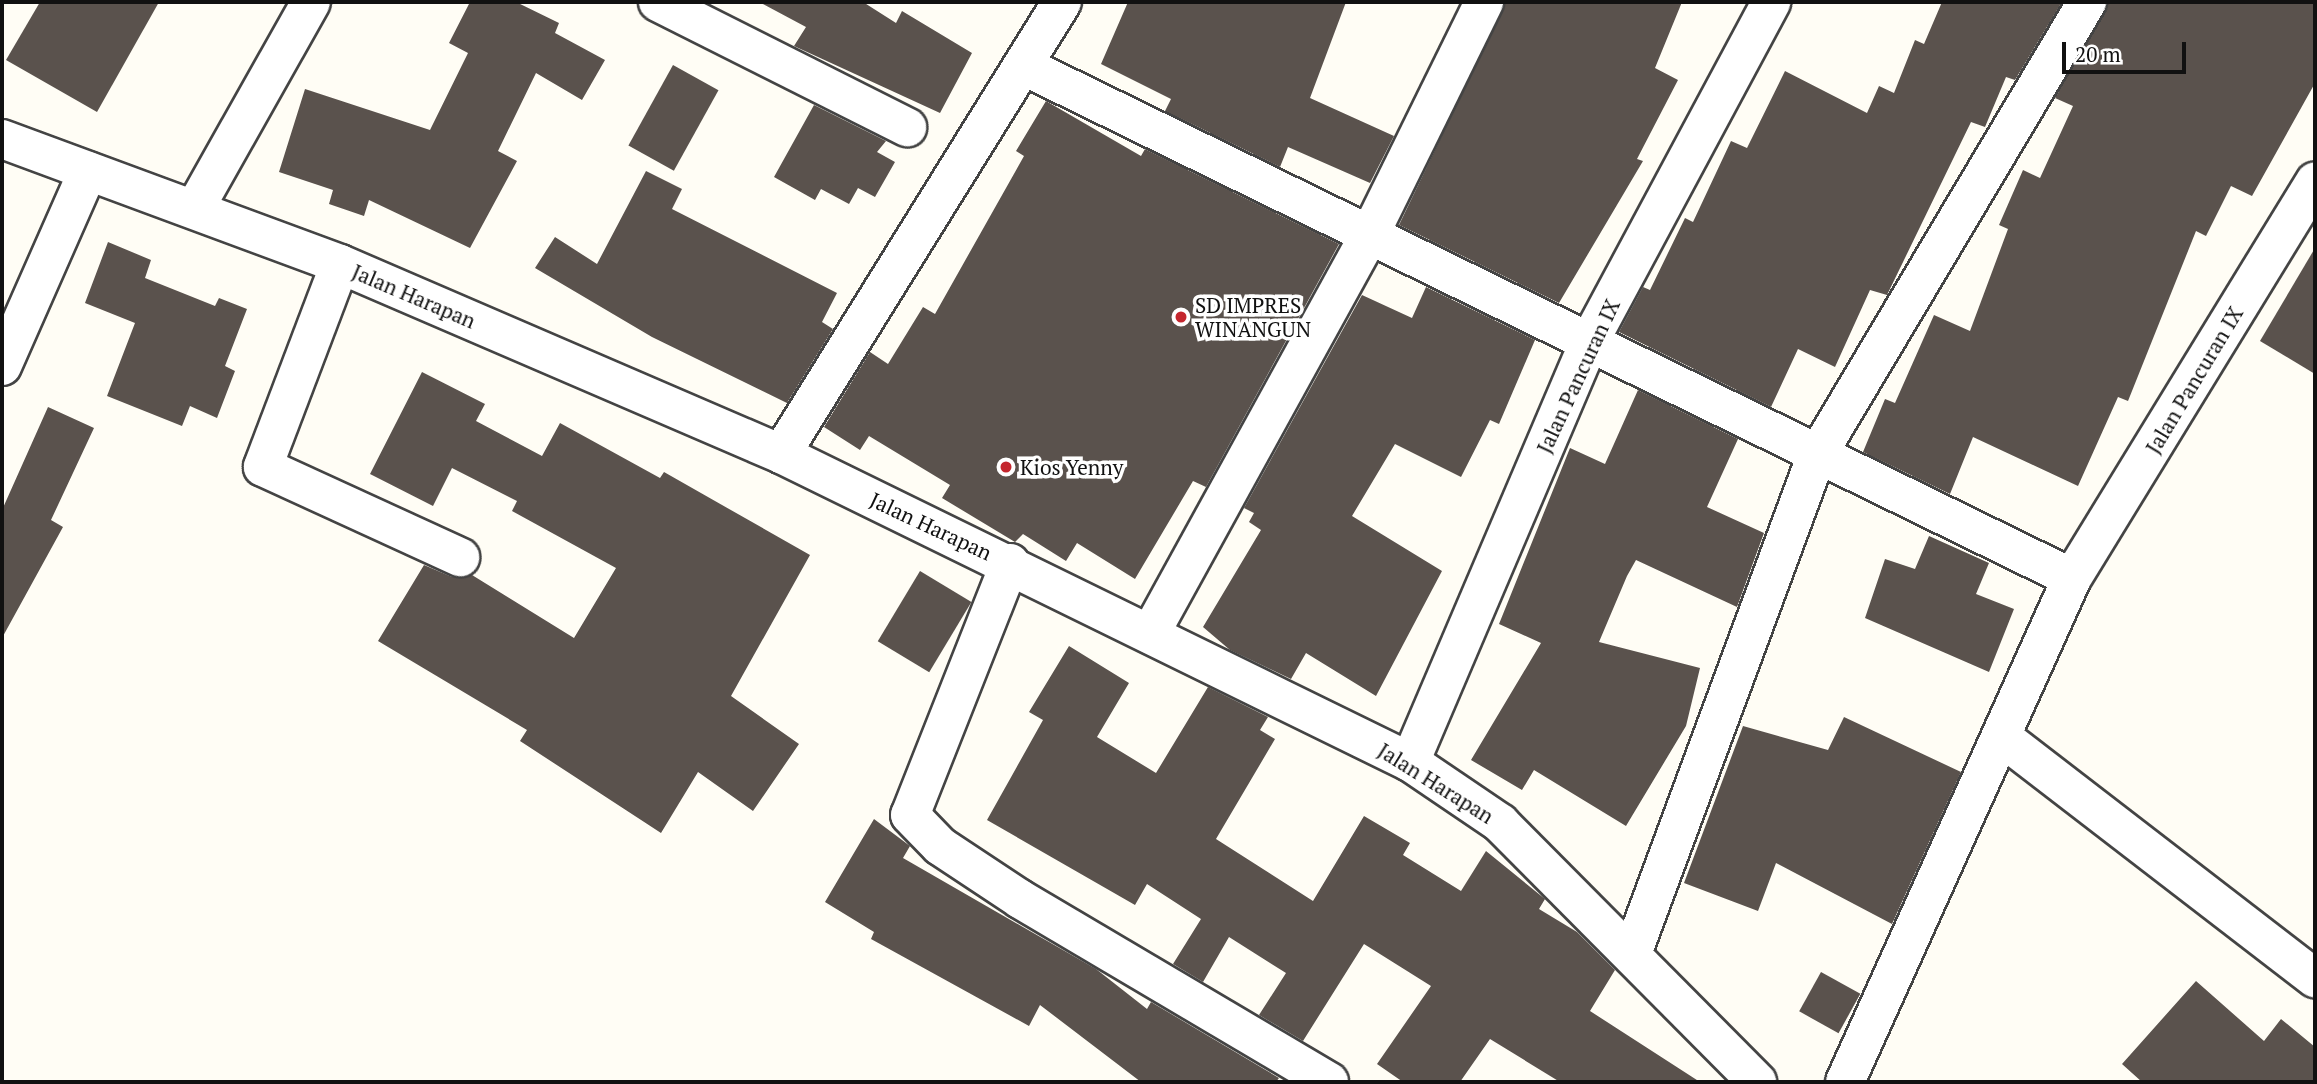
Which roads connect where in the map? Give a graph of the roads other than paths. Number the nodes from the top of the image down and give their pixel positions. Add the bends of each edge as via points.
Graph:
1 (311, 2) edge
2 (658, 2) edge
3 (1062, 2) edge
4 (1484, 2) edge
5 (1771, 2) edge
6 (2087, 2) edge
7 (702, 11) edge
8 (1024, 66) junction
9 (907, 127) dead end
10 (2, 139) edge
11 (88, 171) junction
12 (2315, 181) edge
13 (195, 208) junction
14 (1369, 236) junction
15 (340, 264) junction
16 (1588, 344) junction
17 (2, 366) edge
18 (781, 454) junction
19 (1816, 457) junction
20 (460, 557) dead end
21 (1010, 563) junction
22 (2072, 579) junction
23 (1150, 634) junction
24 (2003, 738) junction
25 (1410, 762) junction
26 (1633, 951) junction
27 (2315, 978) edge
28 (1329, 1082) edge
29 (1756, 1082) edge
30 (1845, 1082) edge

1 - 13 street
2 - 7 street
3 - 8 street
4 - 14 street
5 - 16 street, Jalan Pancuran IX
6 - 19 street
7 - 9 street
8 - 14 street
8 - 18 street
10 - 11 street, Jalan Harapan
11 - 13 street, Jalan Harapan
11 - 17 street
12 - 22 street, Jalan Pancuran IX
13 - 15 street, Jalan Harapan
14 - 16 street
14 - 23 street
15 - 18 street, Jalan Harapan
15 - 20 street via 263,467
16 - 19 street
16 - 25 street, Jalan Pancuran IX
18 - 21 street, Jalan Harapan
19 - 22 street
19 - 26 street
21 - 23 street, Jalan Harapan
21 - 28 street via 911,815 940,846 1020,899
22 - 24 street, Jalan Pancuran IX
23 - 25 street, Jalan Harapan
24 - 27 street
24 - 30 street, Jalan Pancuran IX
25 - 26 street, Jalan Harapan via 1500,822
26 - 29 street, Jalan Harapan via 1713,1045

